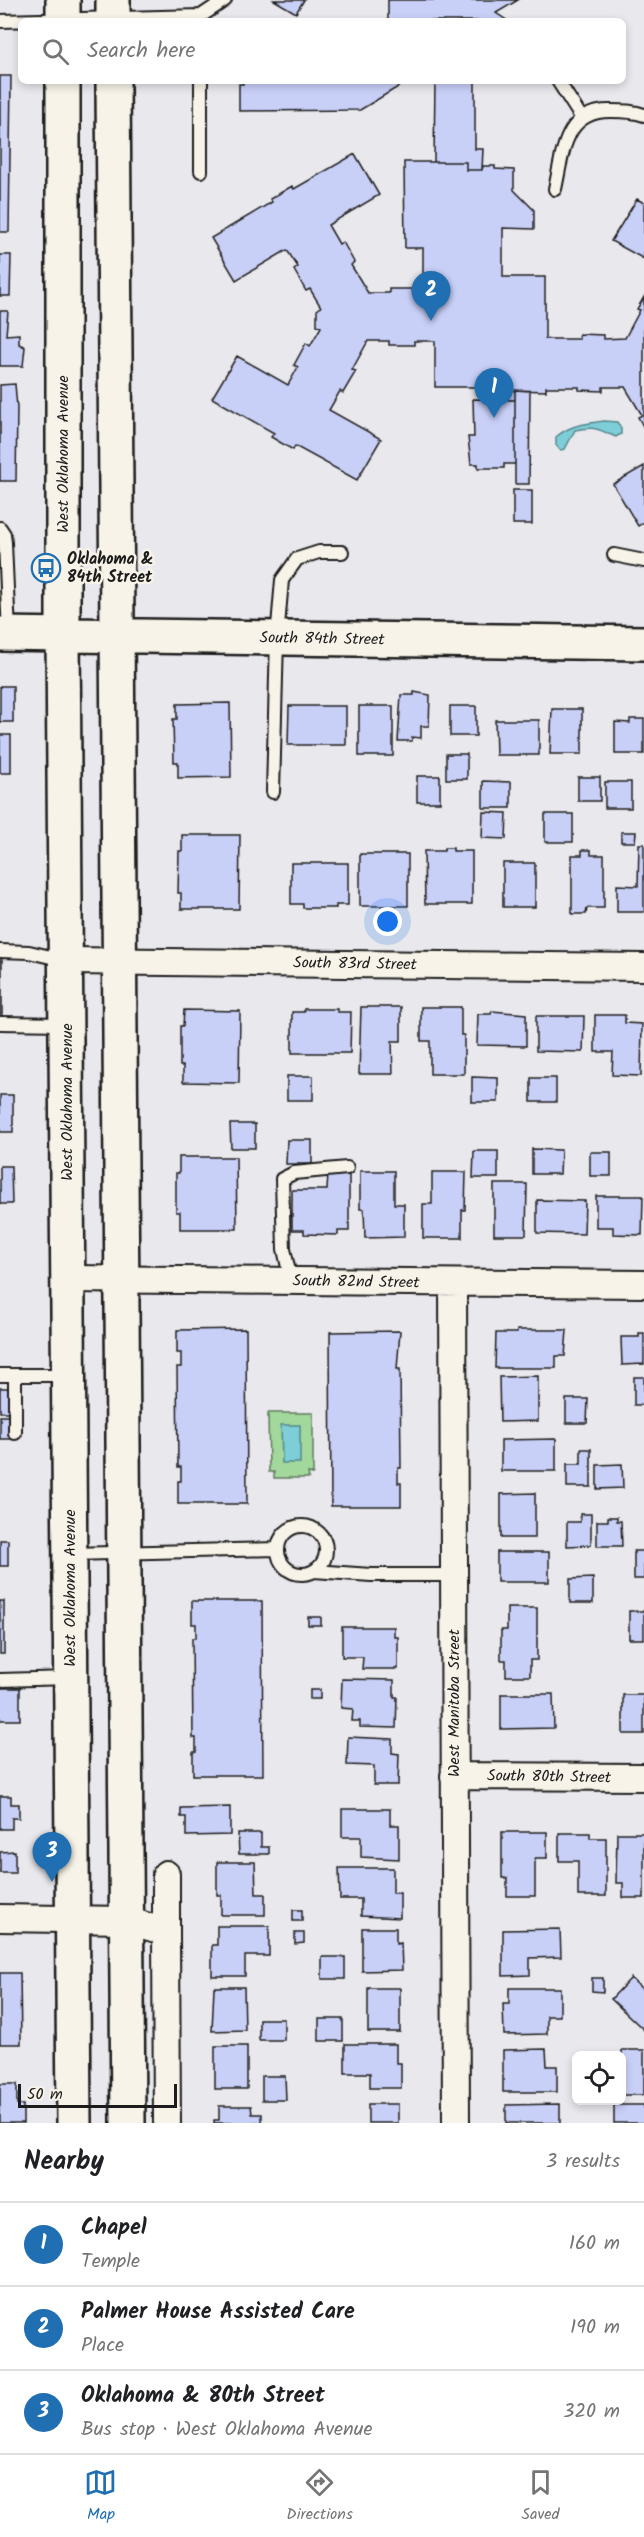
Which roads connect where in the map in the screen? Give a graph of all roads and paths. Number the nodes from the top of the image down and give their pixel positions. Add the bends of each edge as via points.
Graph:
1 (63, 0) edge
2 (225, 0) edge
3 (113, 13) edge
4 (63, 18) edge
5 (82, 18) edge
6 (186, 18) edge
7 (202, 18) edge
8 (0, 21) edge
9 (18, 21) edge
10 (63, 84) edge
11 (113, 84) edge
12 (201, 84) edge
13 (560, 84) edge
14 (644, 115) edge
15 (581, 117) junction
16 (201, 171) dead end
17 (555, 189) dead end
18 (0, 528) edge
19 (342, 552) dead end
20 (614, 555) dead end
21 (644, 561) edge
22 (4, 634) edge
23 (63, 635) junction
24 (116, 636) junction
25 (278, 638) junction
26 (644, 643) edge
27 (273, 792) dead end
28 (0, 951) edge
29 (66, 961) junction
30 (118, 961) junction
31 (644, 967) edge
32 (0, 1023) edge
33 (66, 1024) junction
34 (347, 1168) dead end
35 (68, 1279) junction
36 (121, 1280) junction
37 (291, 1281) junction
38 (453, 1283) junction
39 (644, 1284) edge
40 (0, 1375) edge
41 (68, 1375) junction
42 (15, 1376) junction
43 (15, 1432) dead end
44 (278, 1549) junction
45 (123, 1552) junction
46 (70, 1554) junction
47 (314, 1571) junction
48 (453, 1575) junction
49 (70, 1677) junction
50 (0, 1680) edge
51 (454, 1776) junction
52 (644, 1778) edge
53 (166, 1875) dead end
54 (0, 1917) edge
55 (73, 1919) junction
56 (126, 1920) junction
57 (166, 1932) junction
58 (74, 2123) edge
59 (128, 2123) edge
60 (167, 2123) edge
61 (456, 2123) edge

1 - 4 main road
2 - 7 lane
3 - 5 lane
3 - 6 lane
8 - 9 lane
10 - 23 main road, West Oklahoma Avenue
11 - 24 main road
12 - 16 lane
13 - 15 lane
14 - 15 lane via 600,110
15 - 17 lane via 565,140
18 - 22 lane via 5,543
19 - 25 lane via 320,552 297,559 282,580
20 - 21 lane
22 - 23 main road, South 84th Street
23 - 24 main road, South 84th Street
23 - 29 main road, West Oklahoma Avenue
24 - 25 main road, South 84th Street
24 - 30 main road
25 - 26 main road, South 84th Street
25 - 27 lane
28 - 29 lane via 29,952
29 - 30 street, South 83rd Street
29 - 33 main road, West Oklahoma Avenue
30 - 31 street, South 83rd Street
30 - 36 main road
32 - 33 lane
33 - 35 main road, West Oklahoma Avenue
34 - 37 lane via 294,1173 282,1179 284,1249
35 - 36 street, South 82nd Street
35 - 41 main road, West Oklahoma Avenue
36 - 37 street, South 82nd Street
36 - 45 main road
37 - 38 street, South 82nd Street
38 - 39 street, South 82nd Street
38 - 48 street, West Manitoba Street
40 - 42 lane
41 - 42 lane
41 - 46 main road, West Oklahoma Avenue
42 - 43 lane
44 - 45 lane
44 - 47 lane via 288,1570 301,1574
44 - 47 lane via 290,1530 311,1528 326,1545 324,1560
45 - 46 lane
45 - 56 main road
46 - 49 main road, West Oklahoma Avenue
47 - 48 lane
48 - 51 street, West Manitoba Street
49 - 50 lane
49 - 55 main road, West Oklahoma Avenue
51 - 52 street, South 80th Street
51 - 61 street, West Manitoba Street
53 - 57 street
54 - 55 street
55 - 56 street
55 - 58 main road, West Oklahoma Avenue
56 - 57 street
56 - 59 main road
57 - 60 street

